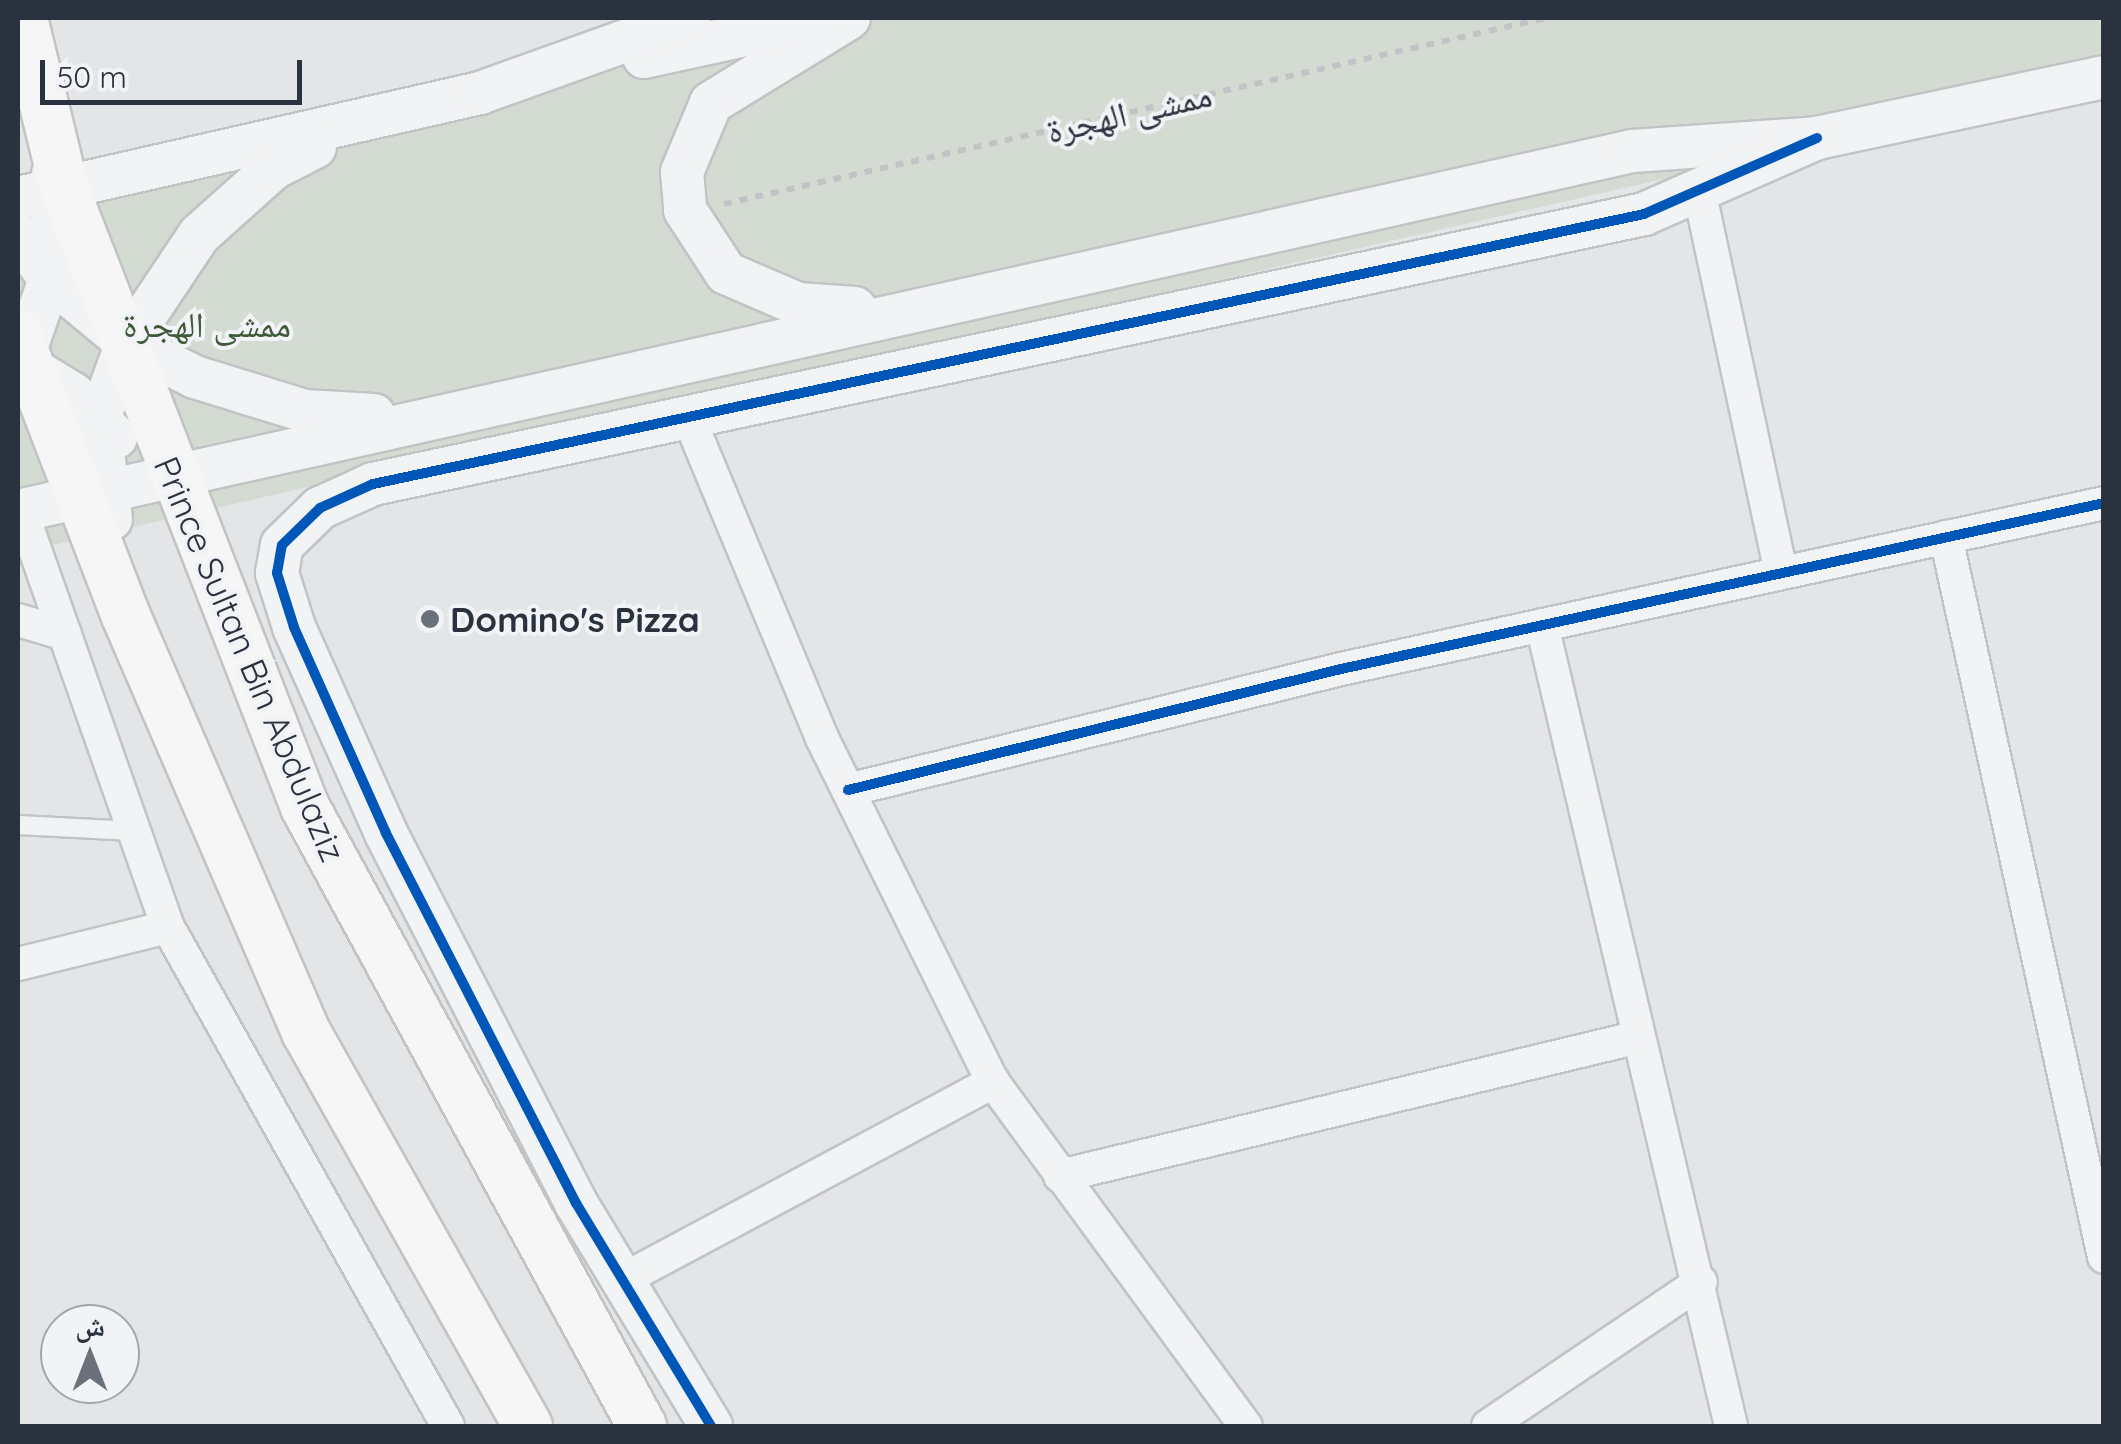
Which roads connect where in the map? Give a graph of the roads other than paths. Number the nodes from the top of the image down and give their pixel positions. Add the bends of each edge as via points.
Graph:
1 (24, 18) edge
2 (689, 18) edge
3 (824, 18) edge
4 (849, 18) edge
5 (2104, 76) edge
6 (480, 93) junction
7 (365, 122) junction
8 (1817, 138) junction
9 (1699, 190) junction
10 (45, 192) edge
11 (18, 236) edge
12 (50, 280) junction
13 (907, 311) junction
14 (127, 343) junction
15 (20, 357) edge
16 (688, 416) junction
17 (419, 418) junction
18 (99, 419) junction
19 (161, 479) junction
20 (92, 494) junction
21 (2104, 503) edge
22 (19, 510) edge
23 (1946, 537) junction
24 (1781, 572) junction
25 (18, 620) edge
26 (1542, 624) junction
27 (65, 634) junction
28 (848, 790) junction
29 (18, 825) edge
30 (134, 831) junction
31 (168, 927) junction
32 (18, 964) edge
33 (1634, 1038) junction
34 (993, 1082) junction
35 (1060, 1176) junction
36 (2104, 1257) edge
37 (622, 1280) junction
38 (1702, 1282) junction
39 (448, 1426) edge
40 (528, 1426) edge
41 (642, 1426) edge
42 (711, 1426) edge
43 (1246, 1426) edge
44 (1488, 1426) edge
45 (1730, 1426) edge

1 - 10 main road, Prince Sultan Bin Abdulaziz via 52,138
2 - 6 street
3 - 6 street
4 - 13 street via 710,103 690,136 685,210 700,245 760,292 798,304
5 - 8 street
6 - 7 street
7 - 10 street
7 - 14 street via 274,168 198,236
8 - 9 street
8 - 13 street via 1632,151
9 - 16 street via 1644,214
9 - 24 street
10 - 12 street
10 - 14 main road, Prince Sultan Bin Abdulaziz
11 - 12 street
12 - 14 street
12 - 15 street
13 - 17 street
14 - 17 street via 305,411
14 - 18 street
14 - 19 main road, Prince Sultan Bin Abdulaziz
15 - 18 street
15 - 20 main road
16 - 28 street
16 - 37 street via 373,484 320,508 282,545 277,573 386,833
17 - 19 street
18 - 19 street
18 - 20 street
19 - 20 street
19 - 41 main road, Prince Sultan Bin Abdulaziz via 194,541 305,807
20 - 22 street
20 - 40 main road via 126,616 306,1032
21 - 23 street
22 - 27 street
23 - 24 street
23 - 36 street
24 - 26 street
25 - 27 street
26 - 28 street
26 - 33 street
27 - 30 street
28 - 34 street
29 - 30 lane
30 - 31 street
31 - 32 street
31 - 39 street
33 - 35 street
33 - 38 street
34 - 35 street
34 - 37 street
35 - 43 street
37 - 42 street
38 - 44 street
38 - 45 street

